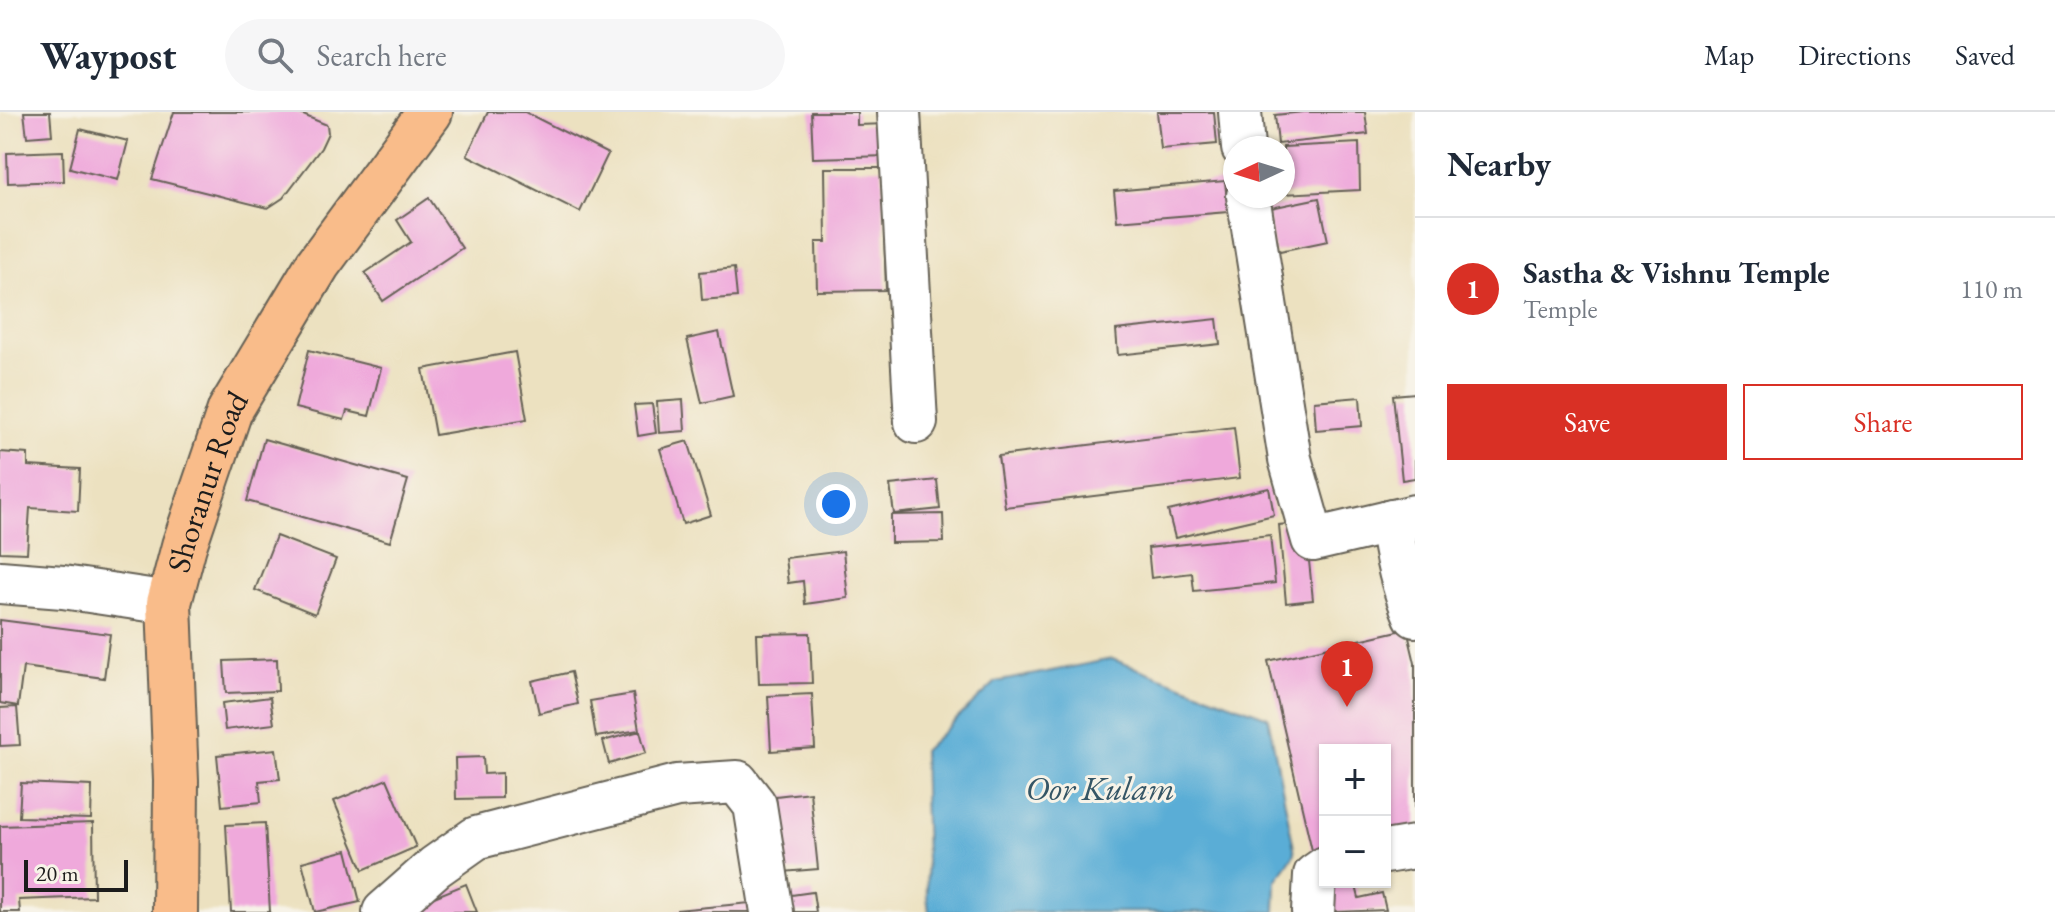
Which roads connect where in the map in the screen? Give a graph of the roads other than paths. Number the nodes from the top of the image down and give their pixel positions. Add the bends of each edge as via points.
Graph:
1 (430, 112) edge
2 (899, 112) edge
3 (1240, 112) edge
4 (1242, 136) edge
5 (1250, 208) edge
6 (916, 422) dead end
7 (1403, 518) edge
8 (0, 582) edge
9 (169, 603) junction
10 (1415, 616) edge
11 (1415, 847) edge
12 (1391, 851) edge
13 (1319, 872) edge
14 (175, 912) edge
15 (384, 912) edge
16 (772, 912) edge
17 (1313, 912) edge

1 - 9 main road, Shoranur Road via 318,264 230,410
2 - 6 street
3 - 4 street
5 - 7 street via 1290,459 1313,540
7 - 10 street via 1397,559
8 - 9 street
9 - 14 main road, Shoranur Road
11 - 12 street
13 - 17 street
15 - 16 street via 476,838 677,786 737,782 755,805

